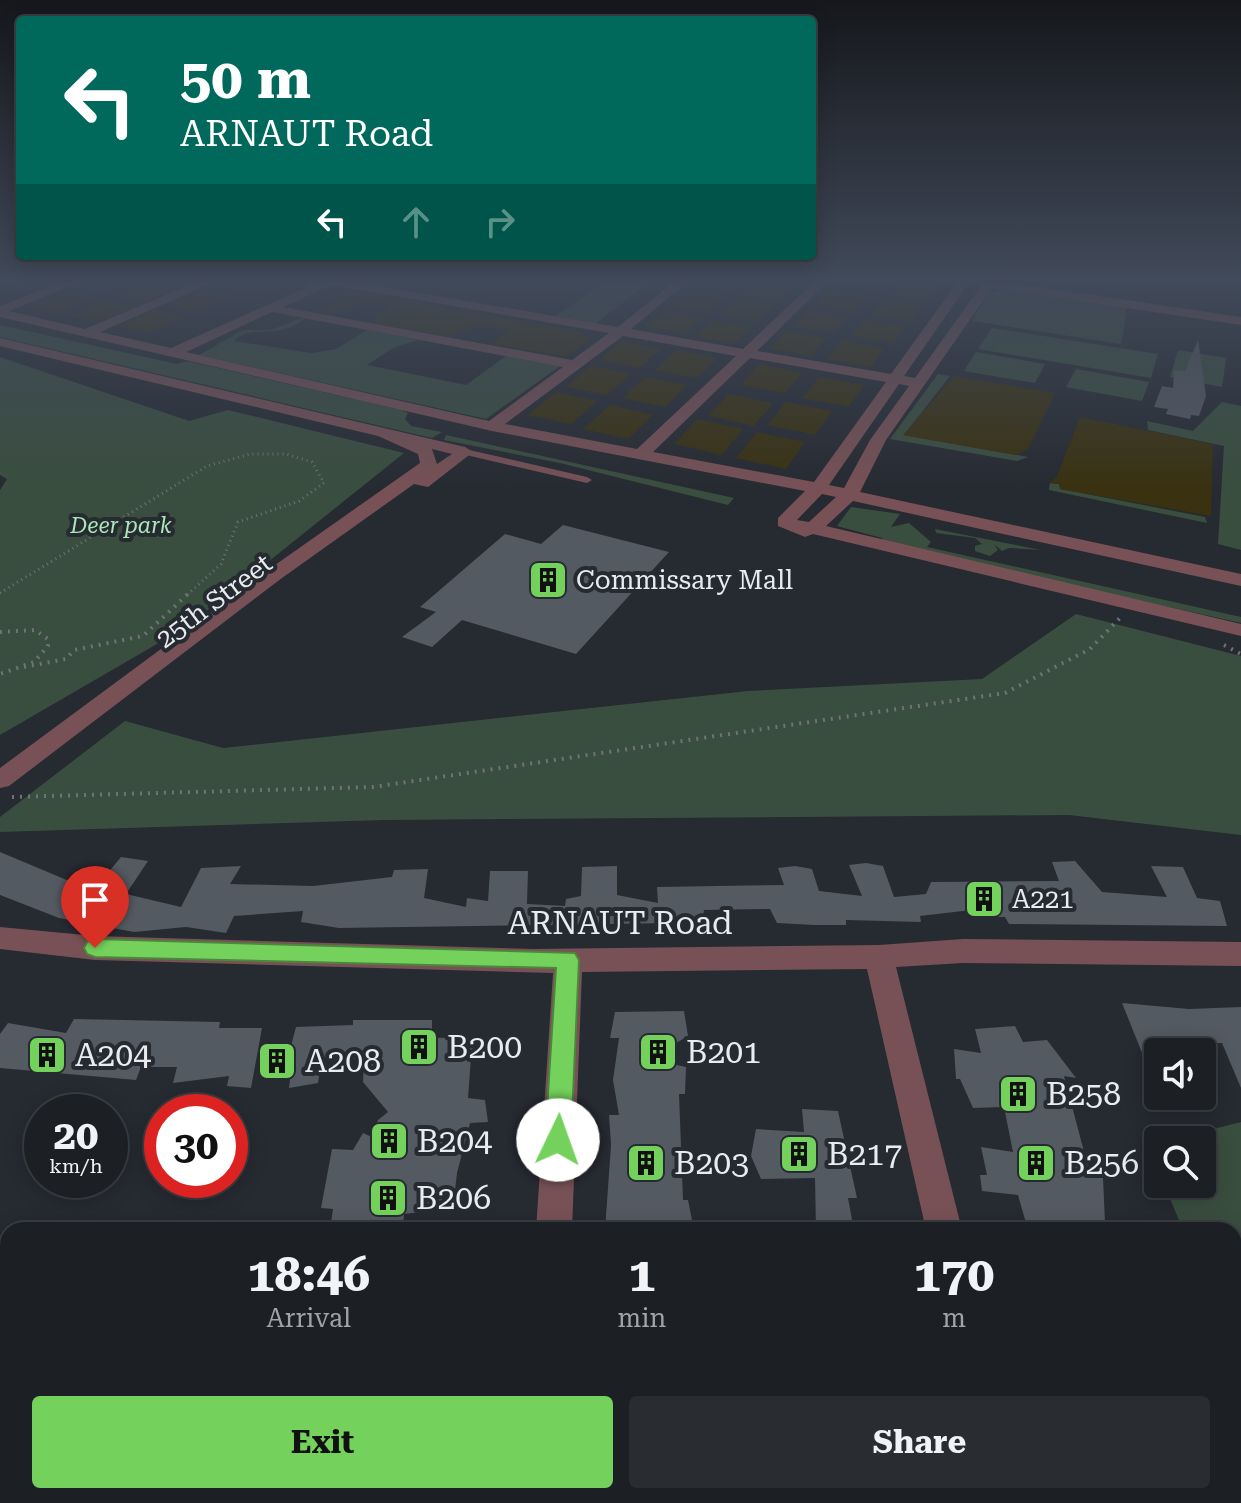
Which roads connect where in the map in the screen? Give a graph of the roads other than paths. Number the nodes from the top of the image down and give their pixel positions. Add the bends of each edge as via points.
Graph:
1 (33, 351) edge
2 (158, 351) edge
3 (175, 351) edge
4 (500, 351) edge
5 (593, 351) edge
6 (738, 351) edge
7 (916, 351) edge
8 (941, 351) edge
9 (748, 353) junction
10 (169, 354) junction
11 (574, 365) junction
12 (897, 379) junction
13 (919, 383) junction
14 (492, 426) junction
15 (382, 432) junction
16 (856, 436) junction
17 (878, 440) junction
18 (465, 452) junction
19 (639, 456) junction
20 (587, 480) dead end
21 (818, 488) junction
22 (848, 495) junction
23 (808, 530) junction
24 (1241, 580) edge
25 (1241, 630) edge
26 (0, 792) edge
27 (0, 938) edge
28 (1241, 954) edge
29 (879, 957) junction
30 (568, 960) junction
31 (554, 1222) edge
32 (942, 1222) edge

1 - 15 street
2 - 10 street
3 - 10 street
4 - 11 street
5 - 11 street
6 - 9 street
7 - 12 street
8 - 13 street
9 - 12 street
9 - 19 street
10 - 14 street
11 - 14 street
12 - 13 street
12 - 16 street
13 - 17 street
14 - 19 street
15 - 18 street
15 - 26 street, 25th Street via 425,451 429,465 275,574
16 - 17 street
16 - 21 street
17 - 22 street
18 - 20 lane
18 - 26 street, 25th Street
19 - 21 street
21 - 22 street
21 - 23 street via 784,522
22 - 23 street
22 - 24 street
23 - 25 street via 836,542 898,550
27 - 30 street, ARNAUT Road via 95,948
28 - 29 street, ARNAUT Road via 963,951
29 - 30 street, ARNAUT Road
29 - 32 street
30 - 31 street

